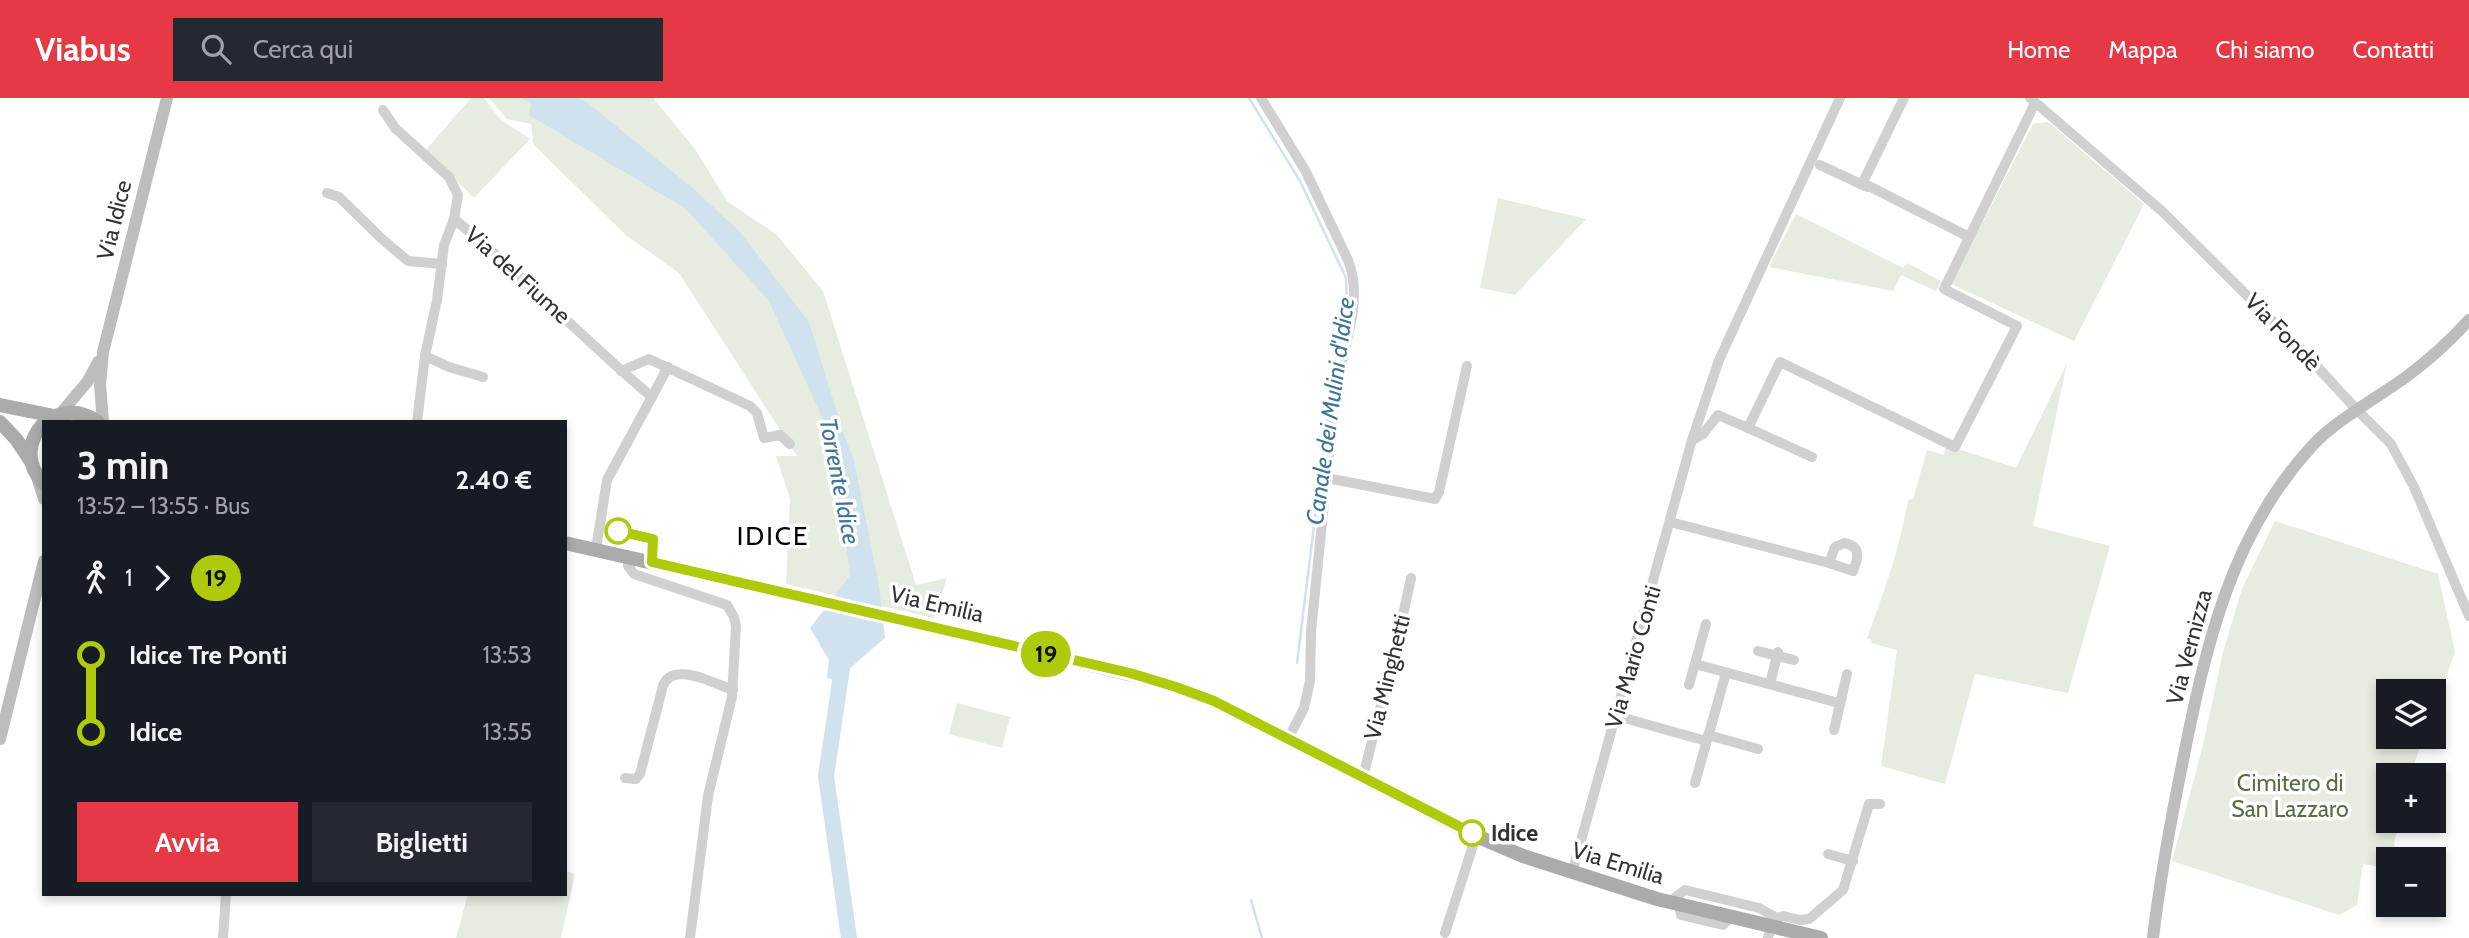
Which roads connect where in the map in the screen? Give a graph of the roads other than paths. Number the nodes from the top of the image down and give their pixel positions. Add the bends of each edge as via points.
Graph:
1 (167, 98) edge
2 (1261, 98) edge
3 (1840, 98) edge
4 (1904, 98) edge
5 (2033, 100) edge
6 (383, 110) dead end
7 (1820, 165) dead end
8 (1868, 187) junction
9 (327, 193) dead end
10 (454, 219) junction
11 (1969, 237) junction
12 (442, 264) junction
13 (2469, 320) edge
14 (103, 352) junction
15 (425, 356) junction
16 (1466, 366) dead end
17 (668, 367) junction
18 (621, 370) junction
19 (483, 377) dead end
20 (652, 397) junction
21 (0, 405) edge
22 (2357, 410) junction
23 (51, 418) edge
24 (96, 420) edge
25 (100, 420) edge
26 (416, 420) edge
27 (0, 422) edge
28 (42, 428) edge
29 (1748, 428) junction
30 (1692, 440) junction
31 (790, 444) dead end
32 (1812, 457) dead end
33 (30, 460) junction
34 (1327, 478) junction
35 (41, 481) edge
36 (1670, 522) junction
37 (567, 543) edge
38 (596, 550) junction
39 (628, 557) junction
40 (646, 561) junction
41 (1829, 564) dead end
42 (42, 569) edge
43 (1411, 578) dead end
44 (653, 581) junction
45 (2469, 616) edge
46 (1706, 624) dead end
47 (1758, 651) dead end
48 (1778, 654) junction
49 (1794, 660) dead end
50 (1695, 664) junction
51 (1726, 673) junction
52 (1847, 674) dead end
53 (1770, 684) junction
54 (1689, 685) dead end
55 (733, 690) junction
56 (1839, 703) junction
57 (1616, 716) junction
58 (1834, 730) dead end
59 (1707, 738) junction
60 (0, 739) edge
61 (1287, 739) junction
62 (1758, 749) dead end
63 (1363, 777) junction
64 (625, 778) dead end
65 (1695, 783) dead end
66 (1880, 804) dead end
67 (1476, 836) junction
68 (1828, 854) dead end
69 (1853, 861) junction
70 (1572, 873) junction
71 (226, 896) edge
72 (1674, 904) junction
73 (1815, 915) junction
74 (1772, 927) edge
75 (1445, 933) dead end
76 (223, 938) edge
77 (690, 938) edge
78 (1822, 938) edge
79 (2153, 938) edge

1 - 14 street, Via Idice
2 - 34 street via 1305,170 1353,273 1354,307 1338,369
3 - 30 street, Via Mario Conti via 1743,303
4 - 8 street via 1864,180
5 - 11 street
5 - 22 street, Via Fondè via 2163,212
6 - 10 street, Via del Fiume via 395,128 449,177 458,195
7 - 8 street
8 - 11 street
9 - 12 street via 339,197 408,261
10 - 12 street
10 - 18 street, Via del Fiume
11 - 29 street via 1944,289 2017,326 1955,447 1780,362
12 - 15 street
13 - 22 street, Via Vernizza via 2422,365
14 - 23 street, Via Idice via 88,381
14 - 25 street, Via Idice
15 - 19 street
15 - 26 street
16 - 34 street via 1435,499
17 - 18 street via 649,359
17 - 20 street
17 - 31 street via 750,406 757,413 764,438 780,435
18 - 20 street, Via del Fiume
20 - 38 street via 607,480
21 - 23 main road
22 - 45 street, Via Fondè via 2400,457
22 - 79 street, Via Vernizza via 2315,442 2288,472 2261,512 2230,577 2191,719
23 - 24 main road via 84,414
27 - 33 main road
28 - 33 main road via 32,439
29 - 30 street via 1718,415
29 - 32 street
30 - 36 street, Via Mario Conti
33 - 35 main road
34 - 61 street via 1310,681 1304,708
36 - 41 street
36 - 57 street, Via Mario Conti
37 - 38 main road, Via Emilia
38 - 39 main road, Via Emilia
39 - 40 main road, Via Emilia
39 - 44 street via 634,574
40 - 44 street via 646,573
40 - 61 main road, Via Emilia via 1161,682 1214,701
42 - 60 street
43 - 63 street, Via Minghetti
44 - 55 street via 730,607 736,626
46 - 50 street
47 - 48 street
48 - 49 street
48 - 53 street
50 - 51 street
50 - 54 street
51 - 53 street
51 - 59 street
52 - 56 street
53 - 56 street
55 - 64 street via 690,676 670,676 663,686 640,774 636,779
55 - 77 street via 708,796
56 - 58 street
57 - 59 street
57 - 70 street, Via Mario Conti
59 - 62 street
59 - 65 street
61 - 63 main road, Via Emilia
63 - 67 main road, Via Emilia
66 - 69 street via 1869,804
67 - 70 main road, Via Emilia
67 - 75 street
68 - 69 street
69 - 73 street via 1843,890
70 - 72 main road, Via Emilia
71 - 76 street
72 - 74 main road, Via Emilia
72 - 74 street, Via Emilia via 1685,890 1759,908
73 - 74 street, Via Emilia via 1804,920 1783,916
73 - 78 street
74 - 78 main road, Via Emilia

